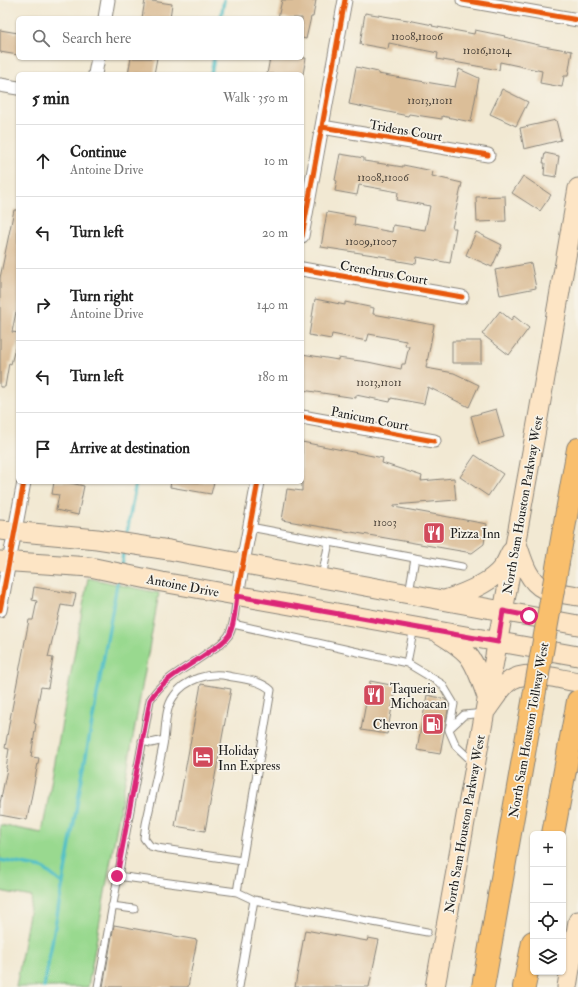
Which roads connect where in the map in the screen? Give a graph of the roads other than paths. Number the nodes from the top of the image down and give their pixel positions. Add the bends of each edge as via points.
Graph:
1 (108, 0) edge
2 (345, 0) edge
3 (463, 0) edge
4 (105, 16) edge
5 (578, 20) edge
6 (98, 60) edge
7 (95, 72) edge
8 (0, 84) edge
9 (16, 88) edge
10 (322, 127) junction
11 (488, 155) dead end
12 (578, 188) edge
13 (304, 225) edge
14 (304, 269) edge
15 (462, 297) dead end
16 (304, 417) edge
17 (434, 441) dead end
18 (578, 449) edge
19 (23, 484) edge
20 (258, 484) edge
21 (250, 527) junction
22 (8, 530) edge
23 (516, 541) junction
24 (329, 542) junction
25 (415, 558) junction
26 (4, 561) edge
27 (243, 564) junction
28 (462, 567) dead end
29 (322, 578) junction
30 (408, 594) junction
31 (237, 596) junction
32 (578, 596) edge
33 (444, 600) junction
34 (0, 610) edge
35 (503, 611) junction
36 (233, 624) junction
37 (578, 625) edge
38 (414, 627) junction
39 (434, 630) junction
40 (498, 642) junction
41 (578, 656) edge
42 (407, 663) junction
43 (578, 682) edge
44 (578, 700) edge
45 (486, 705) junction
46 (449, 730) junction
47 (164, 740) junction
48 (142, 741) junction
49 (475, 764) junction
50 (554, 831) edge
51 (242, 861) junction
52 (117, 876) junction
53 (237, 892) junction
54 (254, 900) junction
55 (112, 906) junction
56 (134, 909) dead end
57 (578, 921) edge
58 (427, 932) dead end
59 (530, 957) edge
60 (98, 987) edge
61 (239, 987) edge
62 (435, 987) edge
63 (483, 987) edge
64 (524, 987) edge
65 (566, 987) edge

1 - 4 street
2 - 10 street
3 - 5 street
6 - 7 street
8 - 9 street
10 - 11 street, Tridens Court
10 - 13 street
12 - 23 main road, North Sam Houston Parkway West
14 - 15 street, Crenchrus Court
16 - 17 street, Panicum Court
18 - 63 highway, North Sam Houston Tollway West, bridge
19 - 22 street
20 - 21 street
21 - 24 lane
21 - 27 street
22 - 26 street
22 - 27 main road via 97,539
23 - 32 main road via 529,574 536,583 545,589
23 - 33 main road via 502,569 489,580 465,593
23 - 35 main road, North Sam Houston Parkway West
24 - 25 lane
24 - 29 lane
25 - 28 lane
25 - 30 lane
26 - 31 main road, Antoine Drive via 90,567
26 - 34 street
27 - 29 main road
27 - 31 street
29 - 30 main road
30 - 33 main road
31 - 36 lane
31 - 38 main road, Antoine Drive
33 - 35 main road
35 - 37 main road
35 - 40 main road, North Sam Houston Parkway West
36 - 42 lane
36 - 48 lane via 220,644 172,676 155,691 150,700
38 - 39 main road, Antoine Drive
38 - 42 lane
39 - 40 main road, Antoine Drive
39 - 45 main road via 468,655 478,673
40 - 41 main road, Antoine Drive
40 - 45 main road, North Sam Houston Parkway West
42 - 46 lane via 442,684 454,704
43 - 45 main road via 530,674 513,678
44 - 50 highway
45 - 46 lane via 464,715
45 - 49 main road, North Sam Houston Parkway West
46 - 49 lane via 456,746
47 - 48 lane via 151,743
47 - 51 lane via 146,824 146,842 157,848
47 - 51 lane via 174,694 184,685 201,677 210,674 222,675 265,685 271,690
48 - 52 lane
49 - 62 main road, North Sam Houston Parkway West
51 - 53 lane
52 - 53 lane
52 - 55 lane
53 - 54 lane
54 - 58 lane
54 - 61 lane
55 - 56 lane
55 - 60 lane
57 - 65 main road
59 - 64 highway

